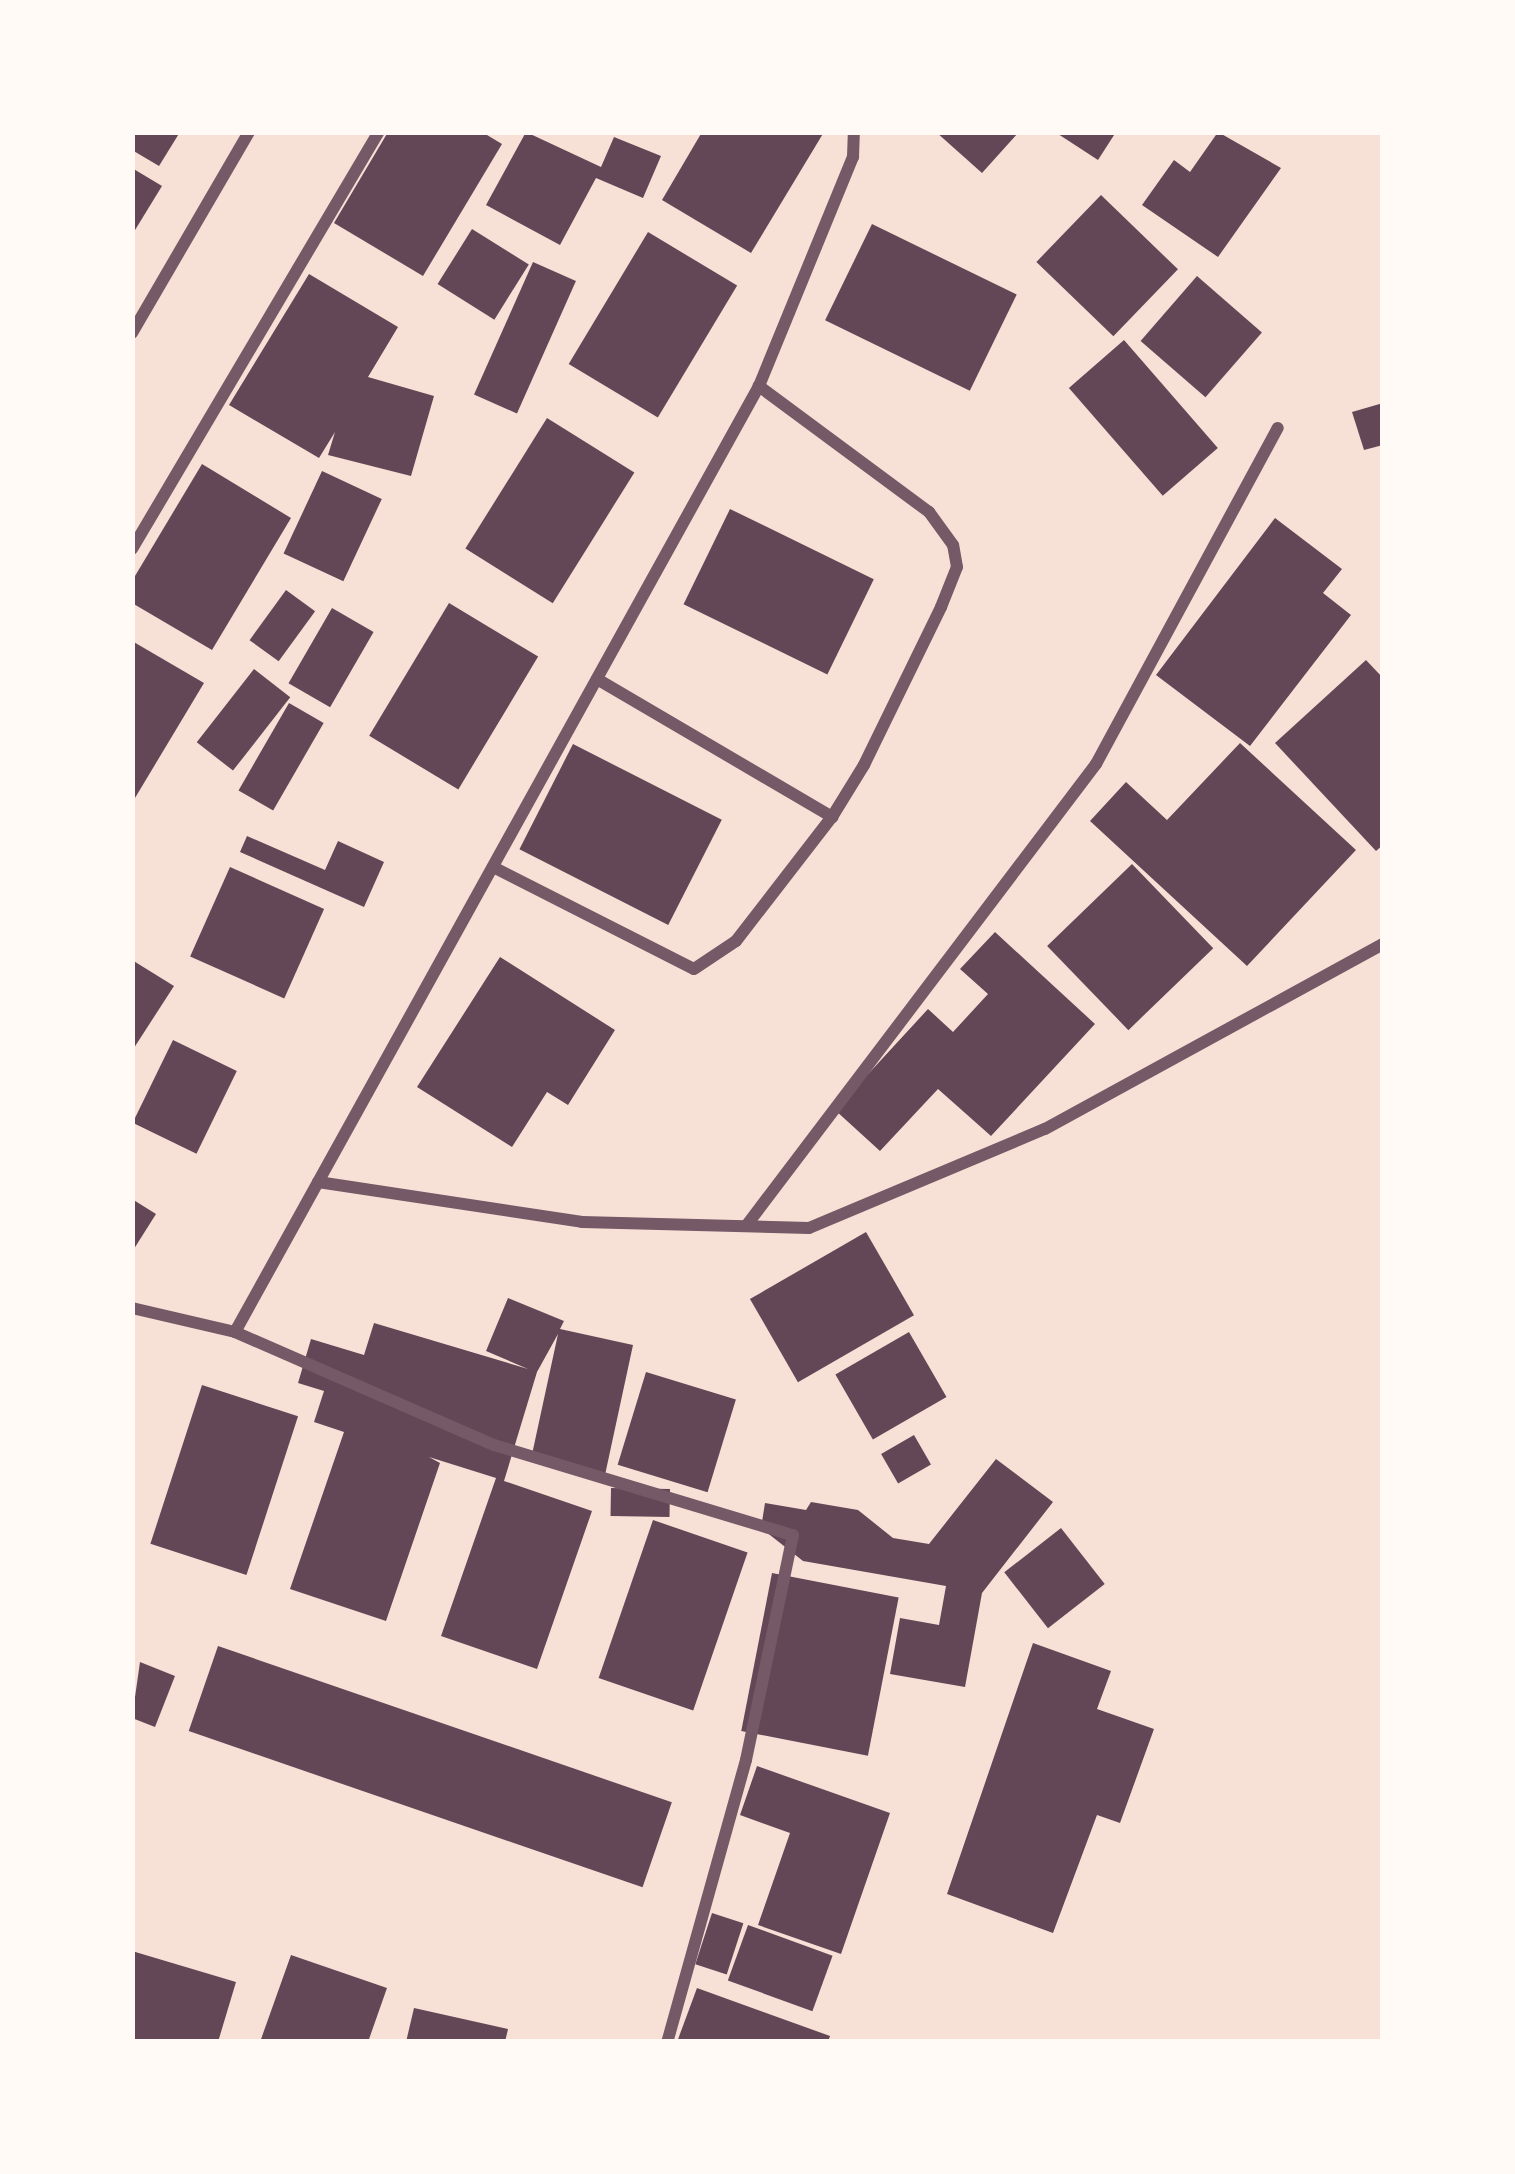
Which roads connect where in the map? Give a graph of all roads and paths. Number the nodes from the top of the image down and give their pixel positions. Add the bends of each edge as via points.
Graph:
1 (249, 132) edge
2 (379, 132) edge
3 (854, 132) edge
4 (132, 333) edge
5 (759, 386) junction
6 (1278, 428) dead end
7 (132, 549) edge
8 (597, 679) junction
9 (832, 817) junction
10 (493, 867) junction
11 (1383, 944) edge
12 (318, 1182) junction
13 (746, 1226) junction
14 (132, 1309) edge
15 (235, 1332) junction
16 (667, 2042) edge

1 - 4 street
2 - 7 street
3 - 5 street via 853,158
5 - 8 street
5 - 9 street via 929,512 953,545 957,567
6 - 13 street via 1096,764
8 - 9 street
8 - 10 street
9 - 10 street via 736,941 694,969
10 - 12 street
11 - 13 street via 1045,1129 809,1228
12 - 13 street via 583,1222
12 - 15 street
14 - 15 street
15 - 16 street via 494,1445 793,1535 746,1760

